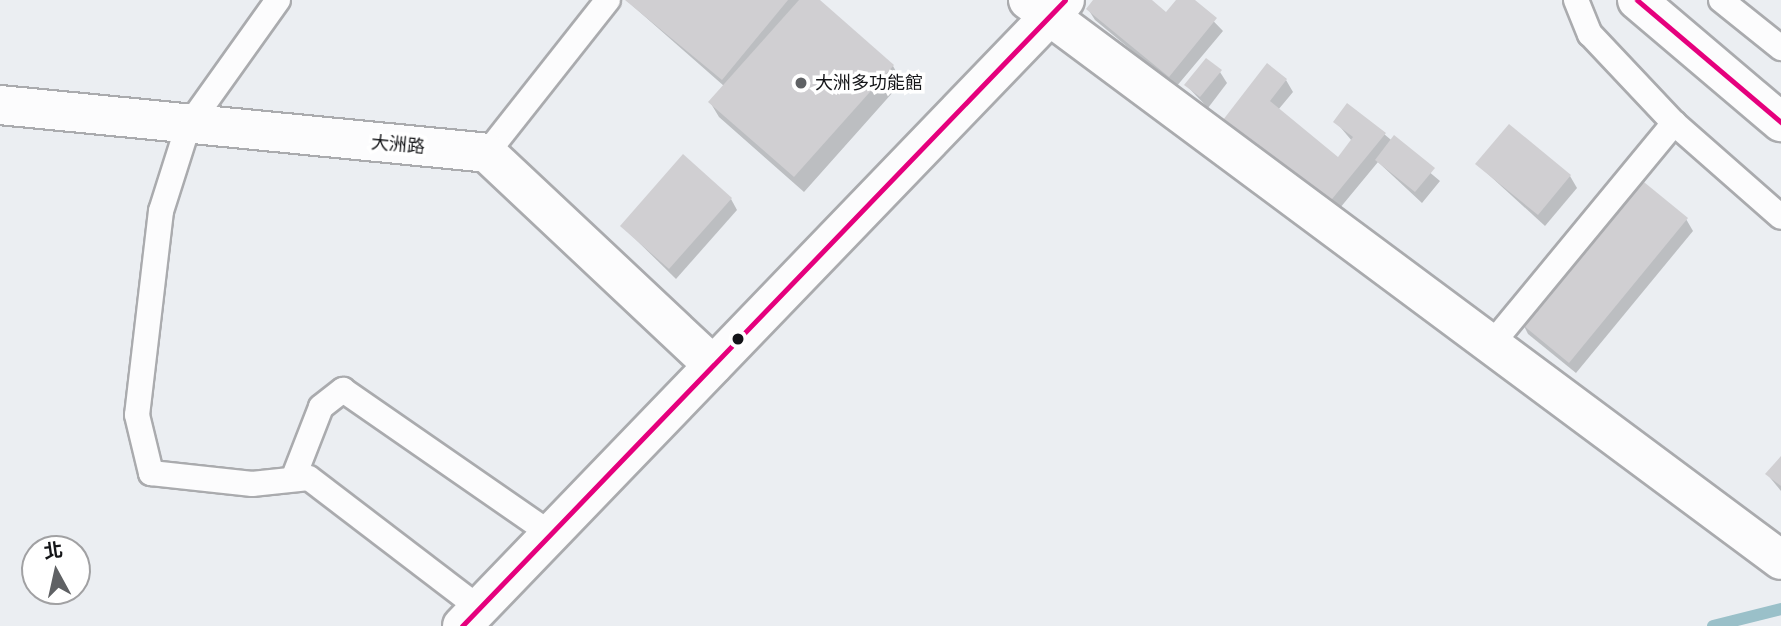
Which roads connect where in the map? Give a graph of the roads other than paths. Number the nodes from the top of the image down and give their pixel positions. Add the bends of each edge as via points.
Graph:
1 (278, 0) edge
2 (608, 0) edge
3 (1576, 0) edge
4 (1637, 0) edge
5 (1721, 0) edge
6 (1047, 6) edge
7 (1781, 48) edge
8 (0, 105) edge
9 (1781, 122) edge
10 (1674, 123) junction
11 (188, 126) junction
12 (487, 153) junction
13 (1781, 217) edge
14 (1491, 345) junction
15 (713, 366) junction
16 (293, 479) junction
17 (551, 534) junction
18 (1781, 560) edge
19 (470, 617) edge

1 - 11 lane
2 - 12 lane
3 - 10 lane via 1590,34
4 - 9 street
5 - 7 lane
6 - 14 street
6 - 15 street
8 - 11 street, 大洲路
10 - 13 lane
10 - 14 lane
11 - 12 street, 大洲路
11 - 16 lane via 161,211 137,415 152,473 252,484
12 - 15 street
14 - 18 street
15 - 17 street
16 - 17 lane via 321,407 343,390
16 - 19 lane via 309,478
17 - 19 street

